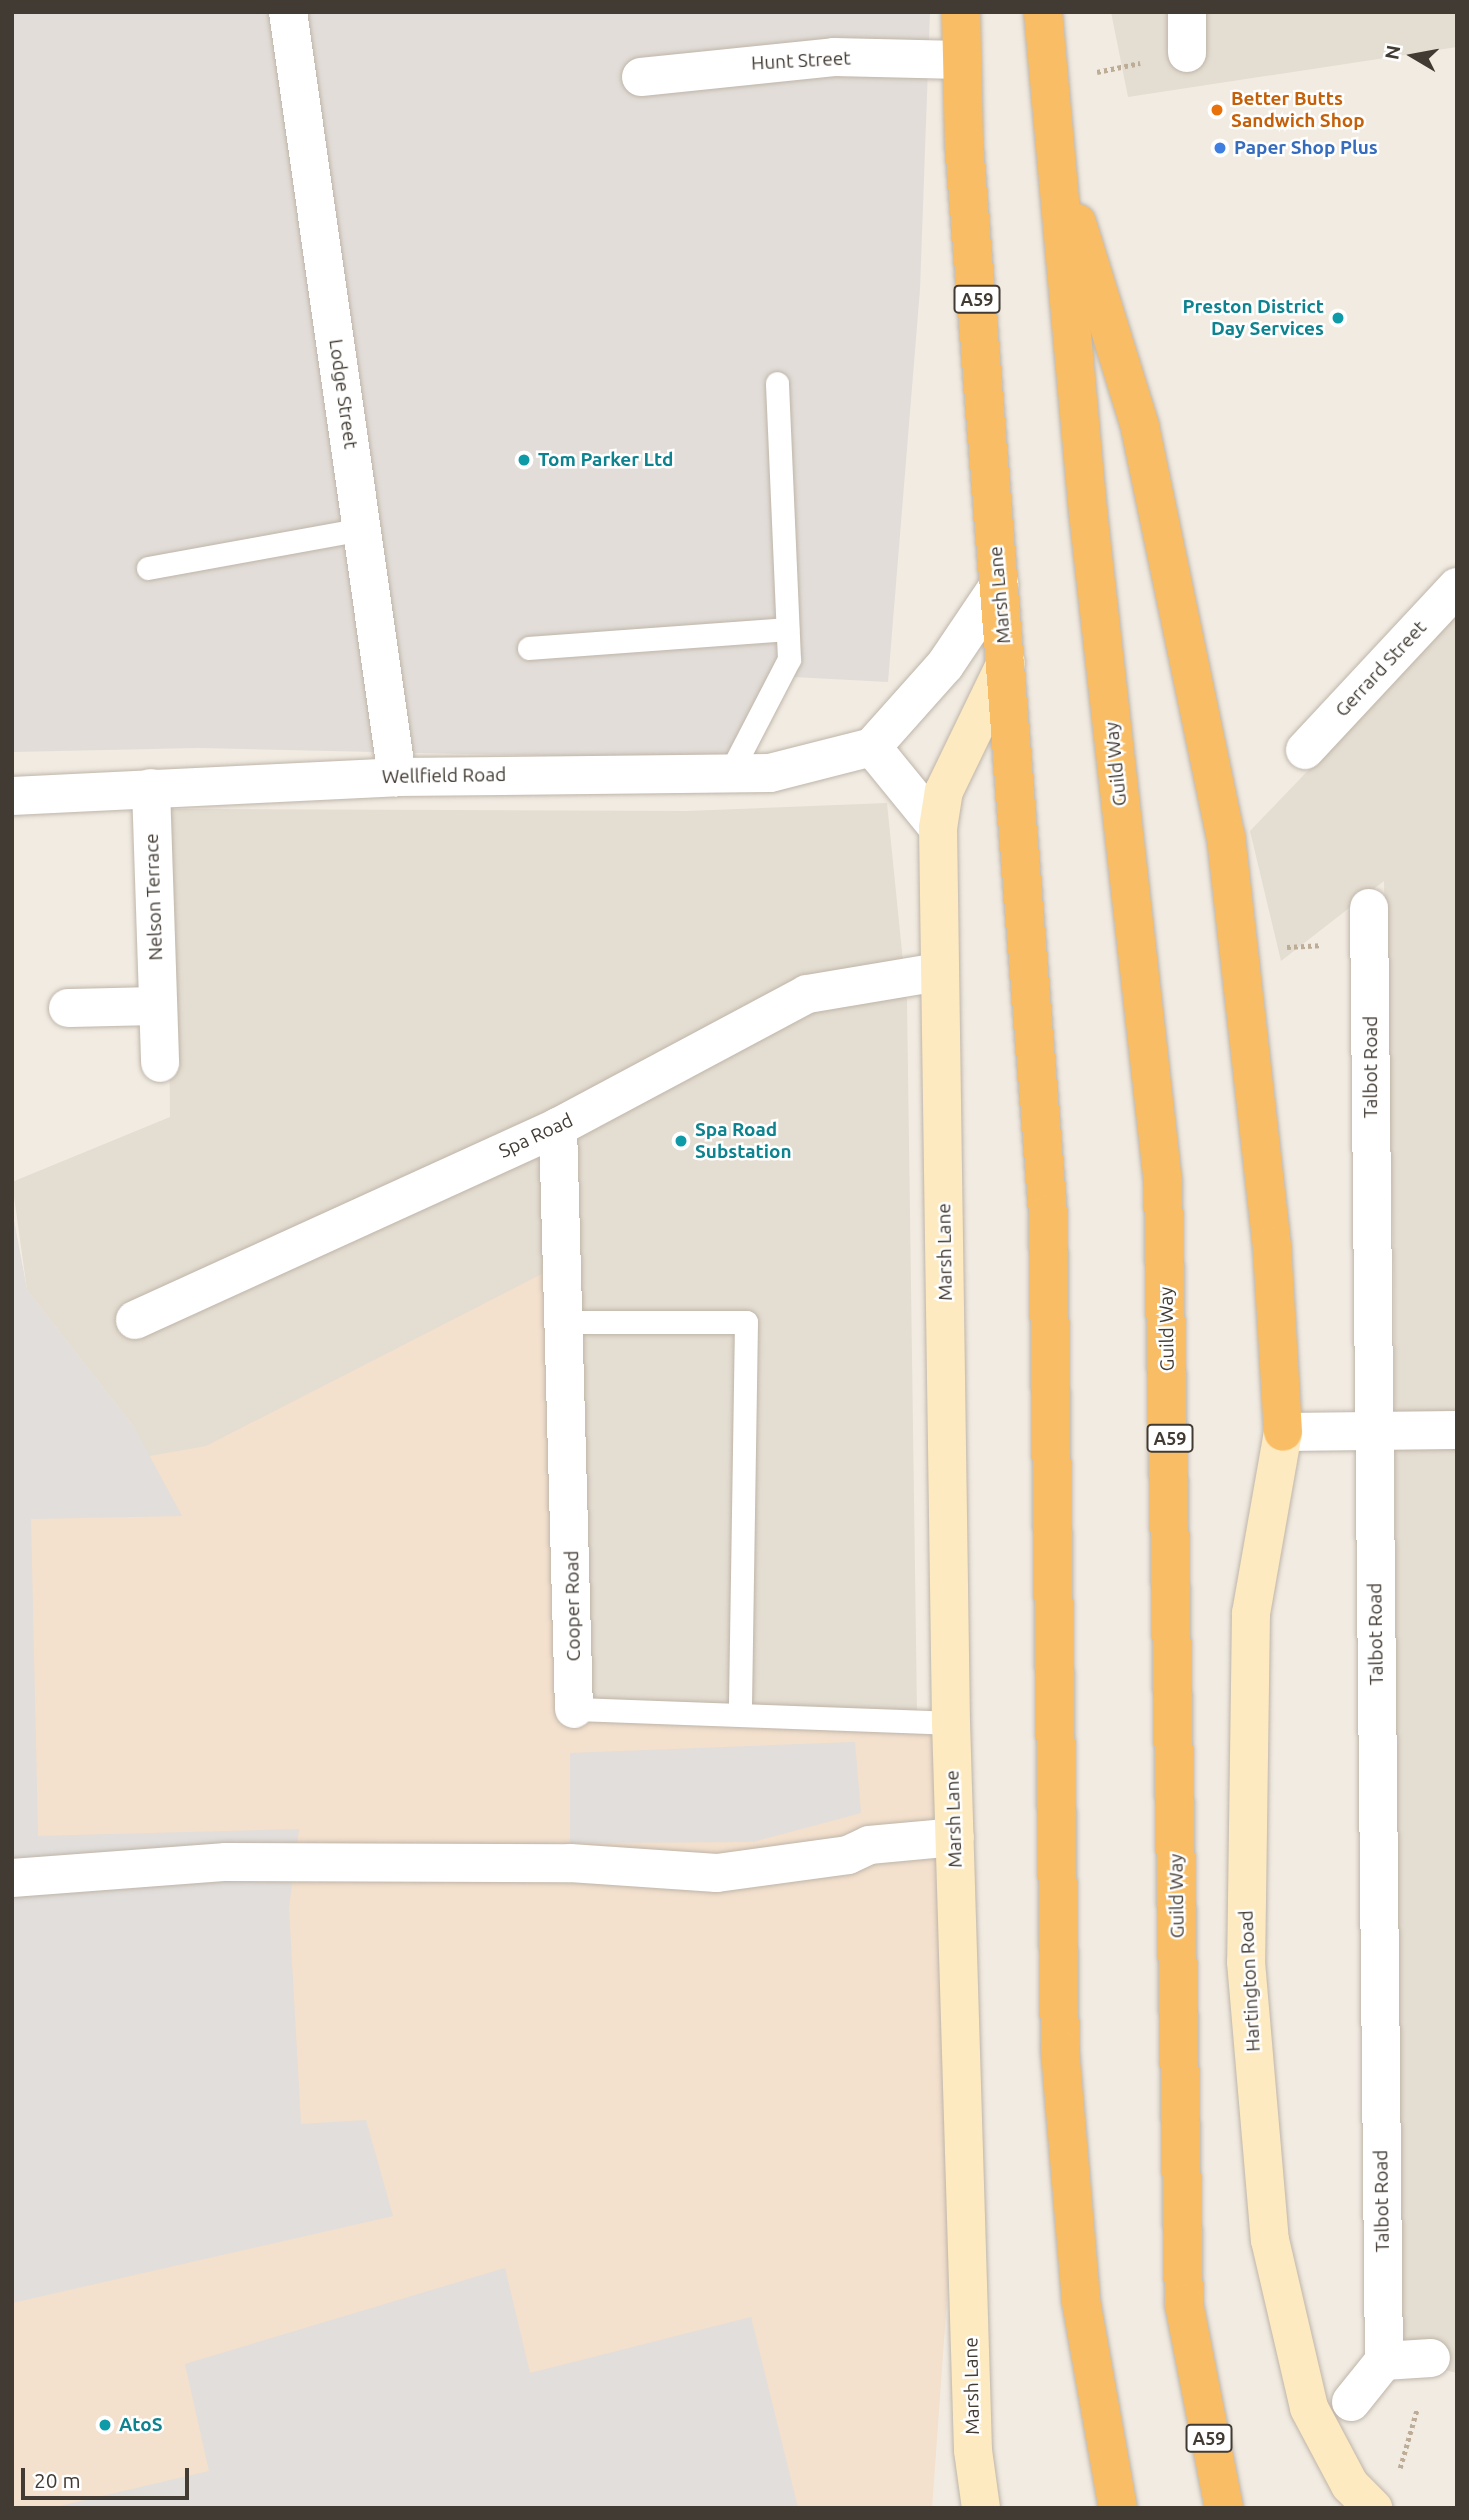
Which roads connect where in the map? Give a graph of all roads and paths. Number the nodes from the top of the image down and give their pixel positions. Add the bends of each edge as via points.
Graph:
1 (288, 12) edge
2 (961, 12) edge
3 (1043, 12) edge
4 (1187, 12) edge
5 (1187, 53) joint
6 (961, 60) junction
7 (1095, 61) dead end
8 (641, 77) dead end
9 (1054, 151) junction
10 (777, 383) dead end
11 (363, 529) junction
12 (148, 568) dead end
13 (999, 585) junction
14 (1457, 587) edge
15 (787, 629) junction
16 (529, 648) dead end
17 (1006, 663) junction
18 (872, 747) junction
19 (1305, 750) dead end
20 (730, 773) junction
21 (397, 777) junction
22 (151, 788) junction
23 (12, 796) edge
24 (938, 828) junction
25 (1370, 925) joint
26 (1239, 950) junction
27 (939, 972) junction
28 (158, 1006) junction
29 (68, 1009) dead end
30 (160, 1063) dead end
31 (558, 1127) junction
32 (135, 1320) dead end
33 (568, 1322) junction
34 (1373, 1428) junction
35 (1457, 1430) edge
36 (1283, 1432) junction
37 (574, 1709) joint
38 (740, 1713) junction
39 (951, 1723) junction
40 (955, 1837) junction
41 (12, 1878) edge
42 (1431, 2358) joint
43 (1384, 2361) junction
44 (1352, 2402) dead end
45 (1399, 2472) dead end
46 (981, 2508) edge
47 (1118, 2508) edge
48 (1224, 2508) edge
49 (1373, 2508) edge

1 - 11 street, Lodge Street
2 - 6 highway, Marsh Lane / A59
3 - 9 highway, A59
4 - 5 street
5 - 7 path via 1094,73
6 - 8 street, Hunt Street via 834,57
6 - 13 highway, Marsh Lane / A59
9 - 26 highway via 1140,427 1226,836
9 - 48 highway, Guild Way / A59 via 1163,1183 1184,2304
10 - 15 lane
11 - 12 lane
11 - 21 street, Lodge Street
13 - 17 highway, Marsh Lane / A59
13 - 18 street via 945,665
14 - 19 street, Gerrard Street
15 - 16 lane
15 - 20 lane via 789,659
17 - 24 street, Marsh Lane via 944,791
17 - 47 highway, A59 via 1048,1214 1060,2050 1095,2399
18 - 20 street, Wellfield Road via 769,773
18 - 24 street
20 - 21 street, Wellfield Road
21 - 22 street, Wellfield Road
22 - 23 street, Wellfield Road
22 - 28 street, Nelson Terrace
24 - 27 street, Marsh Lane
25 - 26 path
25 - 34 street, Talbot Road
26 - 36 highway via 1272,1247
27 - 31 street, Spa Road via 807,994
27 - 39 street, Marsh Lane
28 - 29 street
28 - 30 street, Nelson Terrace
31 - 32 street, Spa Road
31 - 33 street, Cooper Road
33 - 37 street, Cooper Road
33 - 38 lane via 746,1322
34 - 35 street
34 - 36 street
34 - 43 street, Talbot Road
36 - 49 street, Hartington Road via 1251,1614 1249,2004 1270,2240 1309,2408 1350,2485
37 - 38 lane, Cooper Road
38 - 39 lane, Cooper Road
39 - 40 street, Marsh Lane
40 - 41 street via 869,1845 848,1856 717,1873 570,1863 226,1862
40 - 46 street, Marsh Lane via 973,2450
42 - 43 street
42 - 45 path
43 - 44 street

